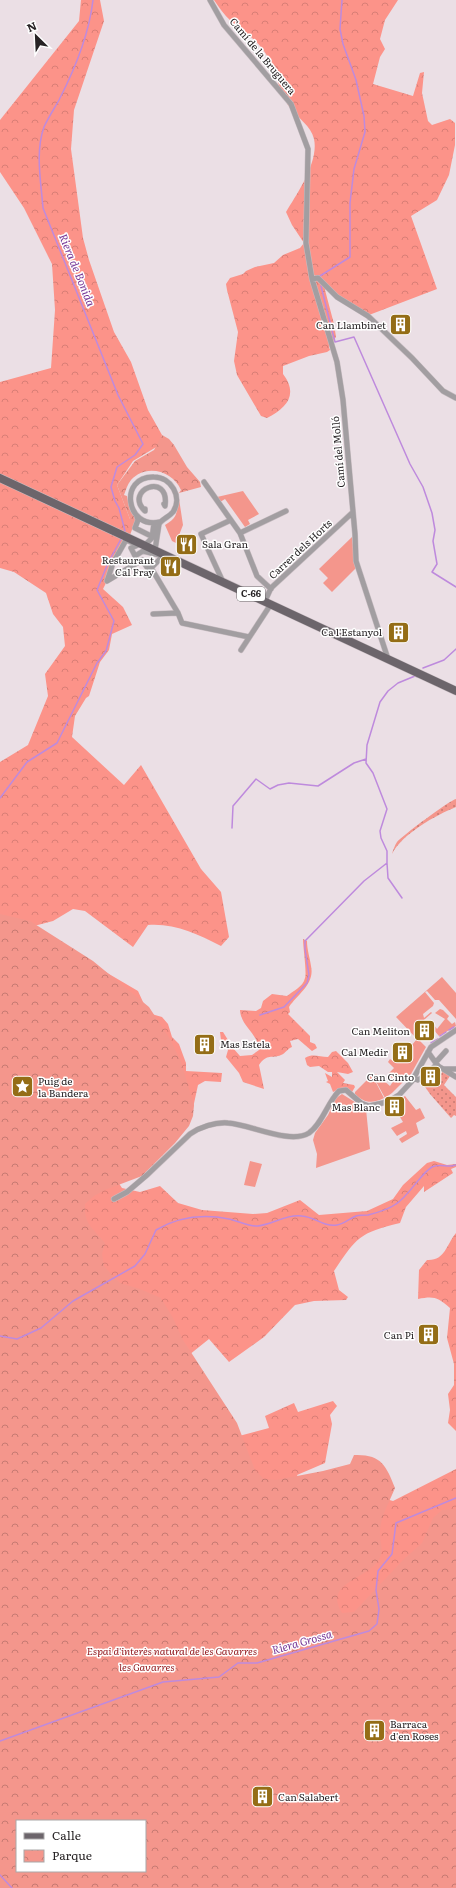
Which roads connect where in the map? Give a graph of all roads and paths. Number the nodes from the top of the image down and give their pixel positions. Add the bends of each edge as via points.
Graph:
1 (210, 0) edge
2 (306, 243) joint
3 (312, 279) junction
4 (456, 398) edge
5 (0, 478) edge
6 (204, 482) dead end
7 (164, 504) dead end
8 (145, 509) dead end
9 (286, 511) dead end
10 (352, 513) junction
11 (137, 516) junction
12 (231, 520) junction
13 (157, 523) junction
14 (240, 533) junction
15 (148, 535) dead end
16 (145, 545) junction
17 (155, 550) junction
18 (163, 555) junction
19 (150, 569) junction
20 (223, 582) junction
21 (271, 589) junction
22 (268, 602) junction
23 (178, 613) junction
24 (153, 614) dead end
25 (249, 636) junction
26 (241, 650) dead end
27 (388, 659) junction
28 (456, 691) edge
29 (456, 1030) edge
30 (446, 1051) dead end
31 (428, 1052) junction
32 (437, 1063) junction
33 (444, 1069) junction
34 (456, 1069) edge
35 (456, 1077) edge
36 (414, 1078) junction
37 (114, 1199) dead end

1 - 2 street, Camí de la Bruguera via 224,25 291,104 308,148
2 - 3 street, Camí del Molló
3 - 4 street via 318,278 336,297 368,316 443,392
3 - 10 street, Camí del Molló via 337,362 343,400
5 - 16 main road, C-66
6 - 12 street
7 - 8 street via 165,506 162,489 147,487 140,497
9 - 14 street
10 - 21 street, Carrer dels Horts
10 - 27 street, Camí del Molló via 356,561
11 - 13 street via 142,520
11 - 13 street via 132,509 129,496 134,485 144,478 160,477 170,483 176,495 176,505 173,512
11 - 15 street via 135,528
12 - 14 street
12 - 20 street via 201,534
13 - 16 street via 152,538
13 - 17 street
14 - 21 street via 257,576
16 - 17 main road, C-66
17 - 18 main road, C-66
18 - 19 street
18 - 19 street via 143,551 135,556 131,548 138,545 126,540 113,563 107,581 142,560
18 - 20 main road, C-66
19 - 23 street
20 - 22 main road, C-66
21 - 22 street, Carrer dels Horts
22 - 25 street, Carrer dels Horts
22 - 27 main road, C-66
23 - 24 street
23 - 25 street via 182,623
25 - 26 street, Carrer dels Horts
27 - 28 main road, C-66
29 - 31 street via 431,1047
30 - 32 street
31 - 32 street
31 - 36 street
32 - 33 street
32 - 36 street via 418,1080
33 - 34 street
33 - 35 street
36 - 37 street via 399,1095 378,1105 369,1106 361,1103 348,1091 338,1090 319,1123 302,1137 290,1137 229,1123 200,1128 190,1134 127,1192

